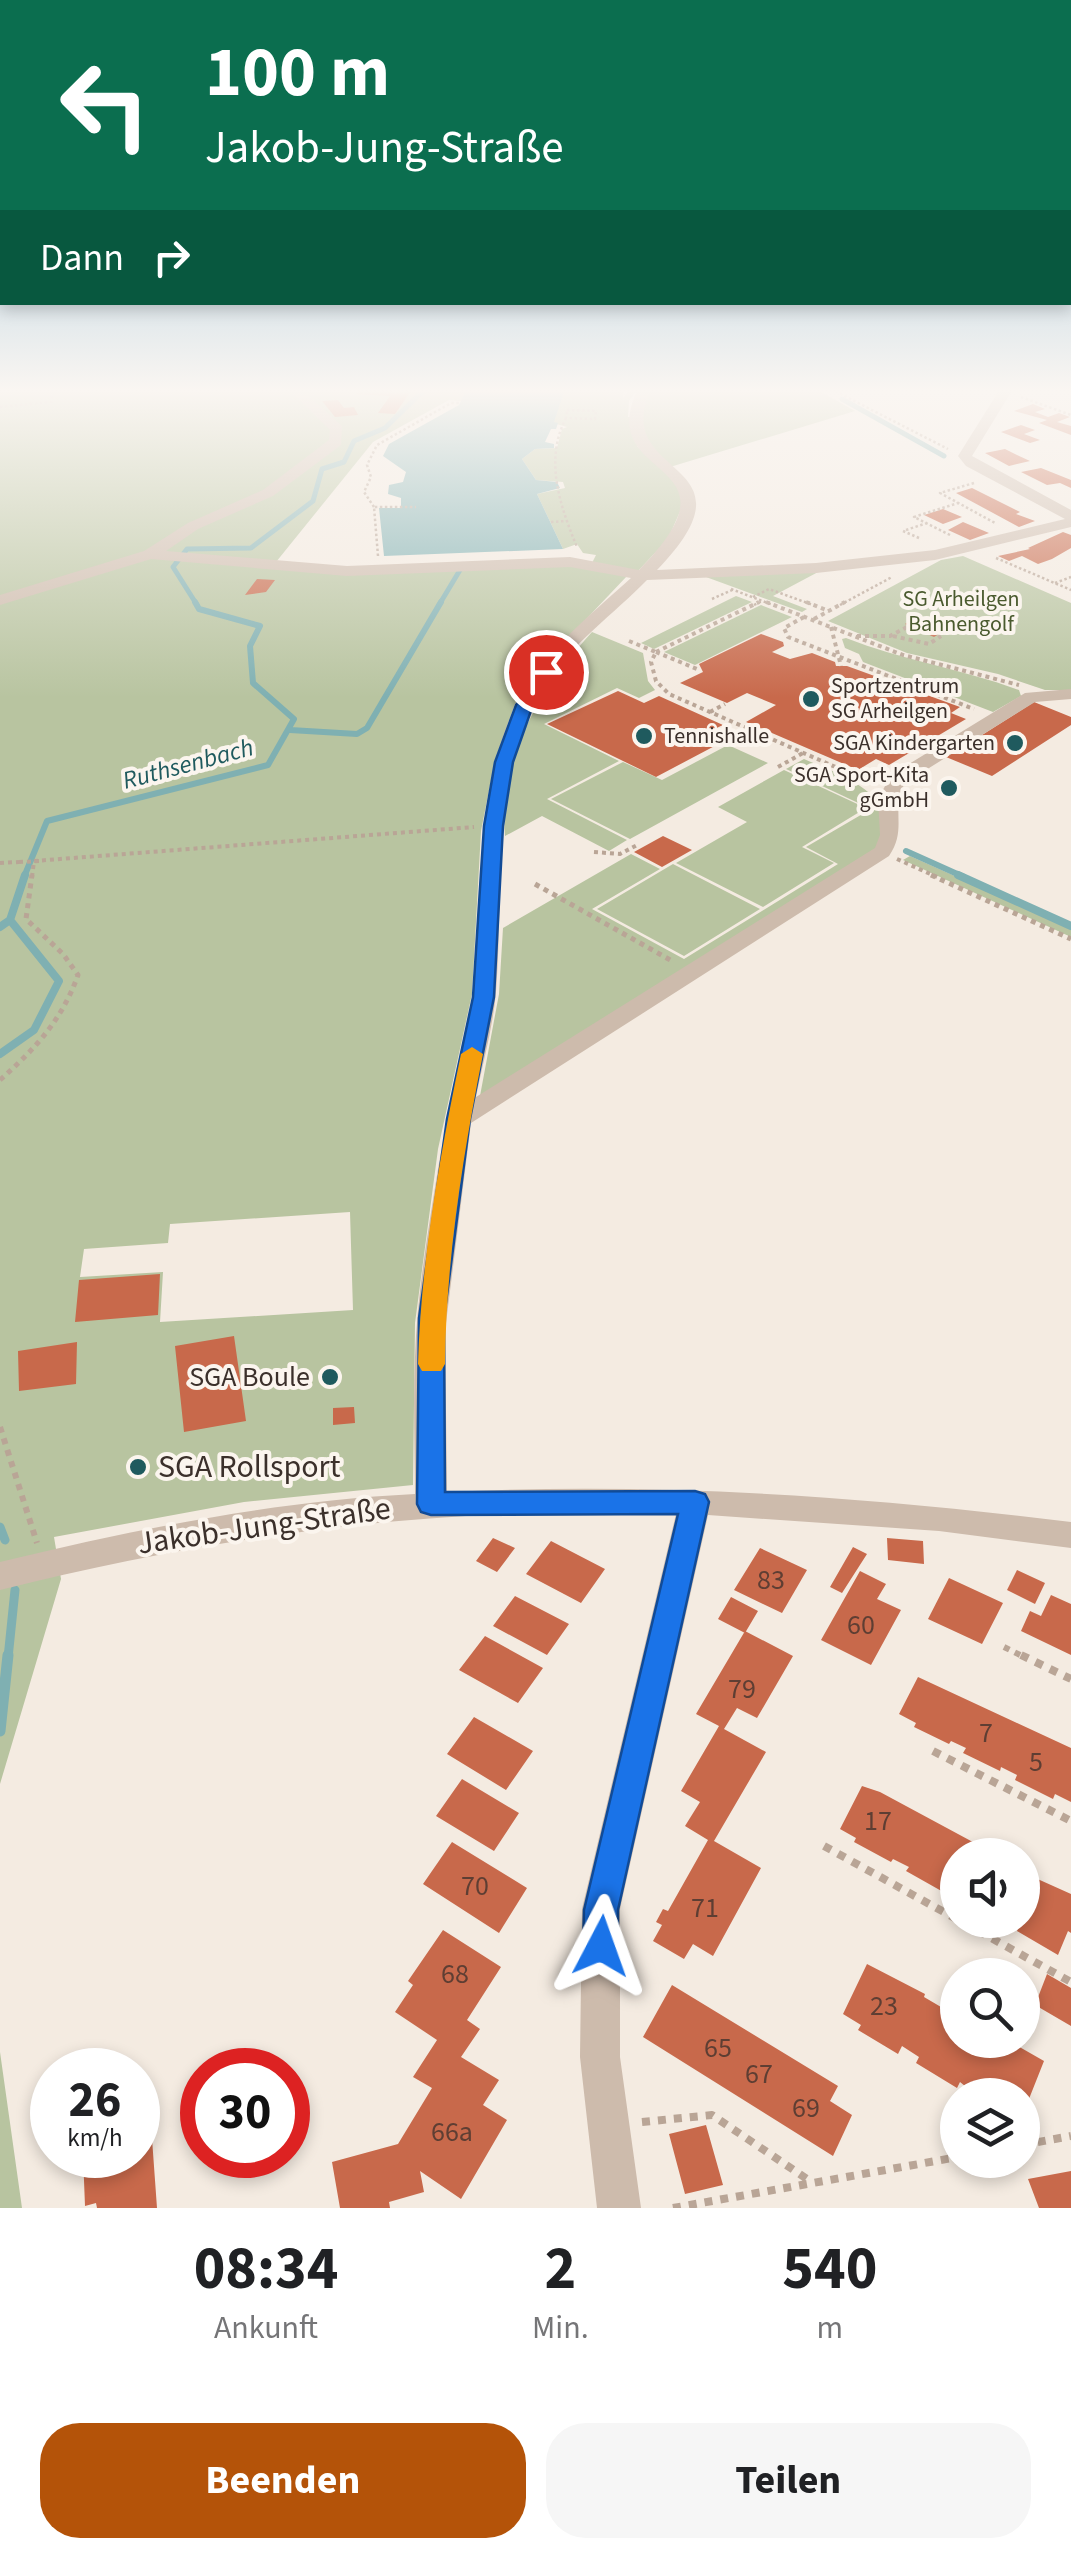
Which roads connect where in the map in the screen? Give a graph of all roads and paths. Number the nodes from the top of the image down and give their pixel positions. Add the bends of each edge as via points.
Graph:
1 (271, 492) edge
2 (364, 492) edge
3 (690, 492) edge
4 (943, 492) edge
5 (1023, 492) edge
6 (958, 503) junction
7 (374, 507) junction
8 (416, 507) dead end
9 (1071, 519) edge
10 (566, 521) dead end
11 (551, 522) dead end
12 (926, 523) junction
13 (903, 531) dead end
14 (1019, 536) junction
15 (972, 547) junction
16 (156, 554) junction
17 (935, 555) junction
18 (383, 562) dead end
19 (639, 575) junction
20 (690, 575) junction
21 (1071, 577) edge
22 (1055, 583) junction
23 (732, 590) junction
24 (1071, 590) edge
25 (751, 597) junction
26 (0, 600) edge
27 (712, 600) dead end
28 (762, 601) junction
29 (829, 611) junction
30 (804, 618) junction
31 (812, 620) junction
32 (907, 626) dead end
33 (831, 627) junction
34 (854, 636) junction
35 (890, 636) junction
36 (942, 636) dead end
37 (629, 641) dead end
38 (656, 652) junction
39 (838, 657) junction
40 (841, 666) dead end
41 (698, 669) dead end
42 (1042, 694) junction
43 (1071, 694) edge
44 (725, 704) dead end
45 (710, 712) junction
46 (996, 718) junction
47 (803, 752) junction
48 (778, 766) dead end
49 (889, 790) junction
50 (493, 826) junction
51 (639, 844) dead end
52 (594, 852) dead end
53 (882, 852) junction
54 (38, 861) junction
55 (0, 863) edge
56 (535, 884) dead end
57 (1071, 940) edge
58 (692, 972) junction
59 (0, 1080) edge
60 (459, 1119) junction
61 (0, 1427) edge
62 (695, 1502) junction
63 (431, 1504) junction
64 (1071, 1535) edge
65 (42, 1564) junction
66 (0, 1576) edge
67 (1004, 1647) dead end
68 (1071, 1679) edge
69 (933, 1751) dead end
70 (1071, 1821) edge
71 (824, 1846) dead end
72 (1071, 1982) edge
73 (609, 2125) junction
74 (1071, 2136) edge
75 (1040, 2142) edge
76 (940, 2160) edge
77 (812, 2183) junction
78 (619, 2208) edge
79 (673, 2208) edge

1 - 16 street via 192,526
2 - 7 path
3 - 19 street via 676,540
4 - 6 path
5 - 9 street
6 - 12 path via 914,516
6 - 14 path
7 - 8 path
7 - 18 path
9 - 14 street
10 - 11 path
12 - 13 path
12 - 15 path
14 - 15 street
15 - 17 street
15 - 22 path
16 - 19 street via 374,572 570,562
16 - 26 street
17 - 20 street
17 - 29 path
19 - 20 street
19 - 50 street via 556,660 524,705 504,762
20 - 23 path
21 - 22 path
22 - 24 path
23 - 25 path
23 - 27 path
25 - 28 path
25 - 29 path via 768,589
28 - 30 path
28 - 38 path
29 - 31 path
30 - 31 path
30 - 39 path via 784,628 788,637
31 - 33 path
32 - 35 path
33 - 34 path
33 - 39 path
34 - 35 path
34 - 42 path
35 - 36 path via 929,644
37 - 38 path
38 - 41 path
38 - 45 path via 656,681
39 - 40 path
39 - 46 path
42 - 43 street
42 - 46 street
44 - 45 path
45 - 47 path
46 - 49 street
47 - 48 path
47 - 49 path
49 - 53 street via 892,836
50 - 54 path
50 - 60 street via 484,997
51 - 52 path via 620,854
53 - 57 path
53 - 58 street
54 - 55 path, bridge
54 - 59 path via 26,919 78,975 50,1036
56 - 58 path
58 - 60 street
60 - 63 street via 432,1318
61 - 65 path
62 - 63 street, Jakob-Jung-Straße
62 - 64 street, Jakob-Jung-Straße
62 - 73 street via 601,1910 600,2056
63 - 65 street, Jakob-Jung-Straße via 246,1524
65 - 66 street, Jakob-Jung-Straße
67 - 68 path
69 - 70 path
71 - 72 path
73 - 77 path via 712,2116
73 - 78 street
74 - 75 path
76 - 77 path
77 - 79 path

